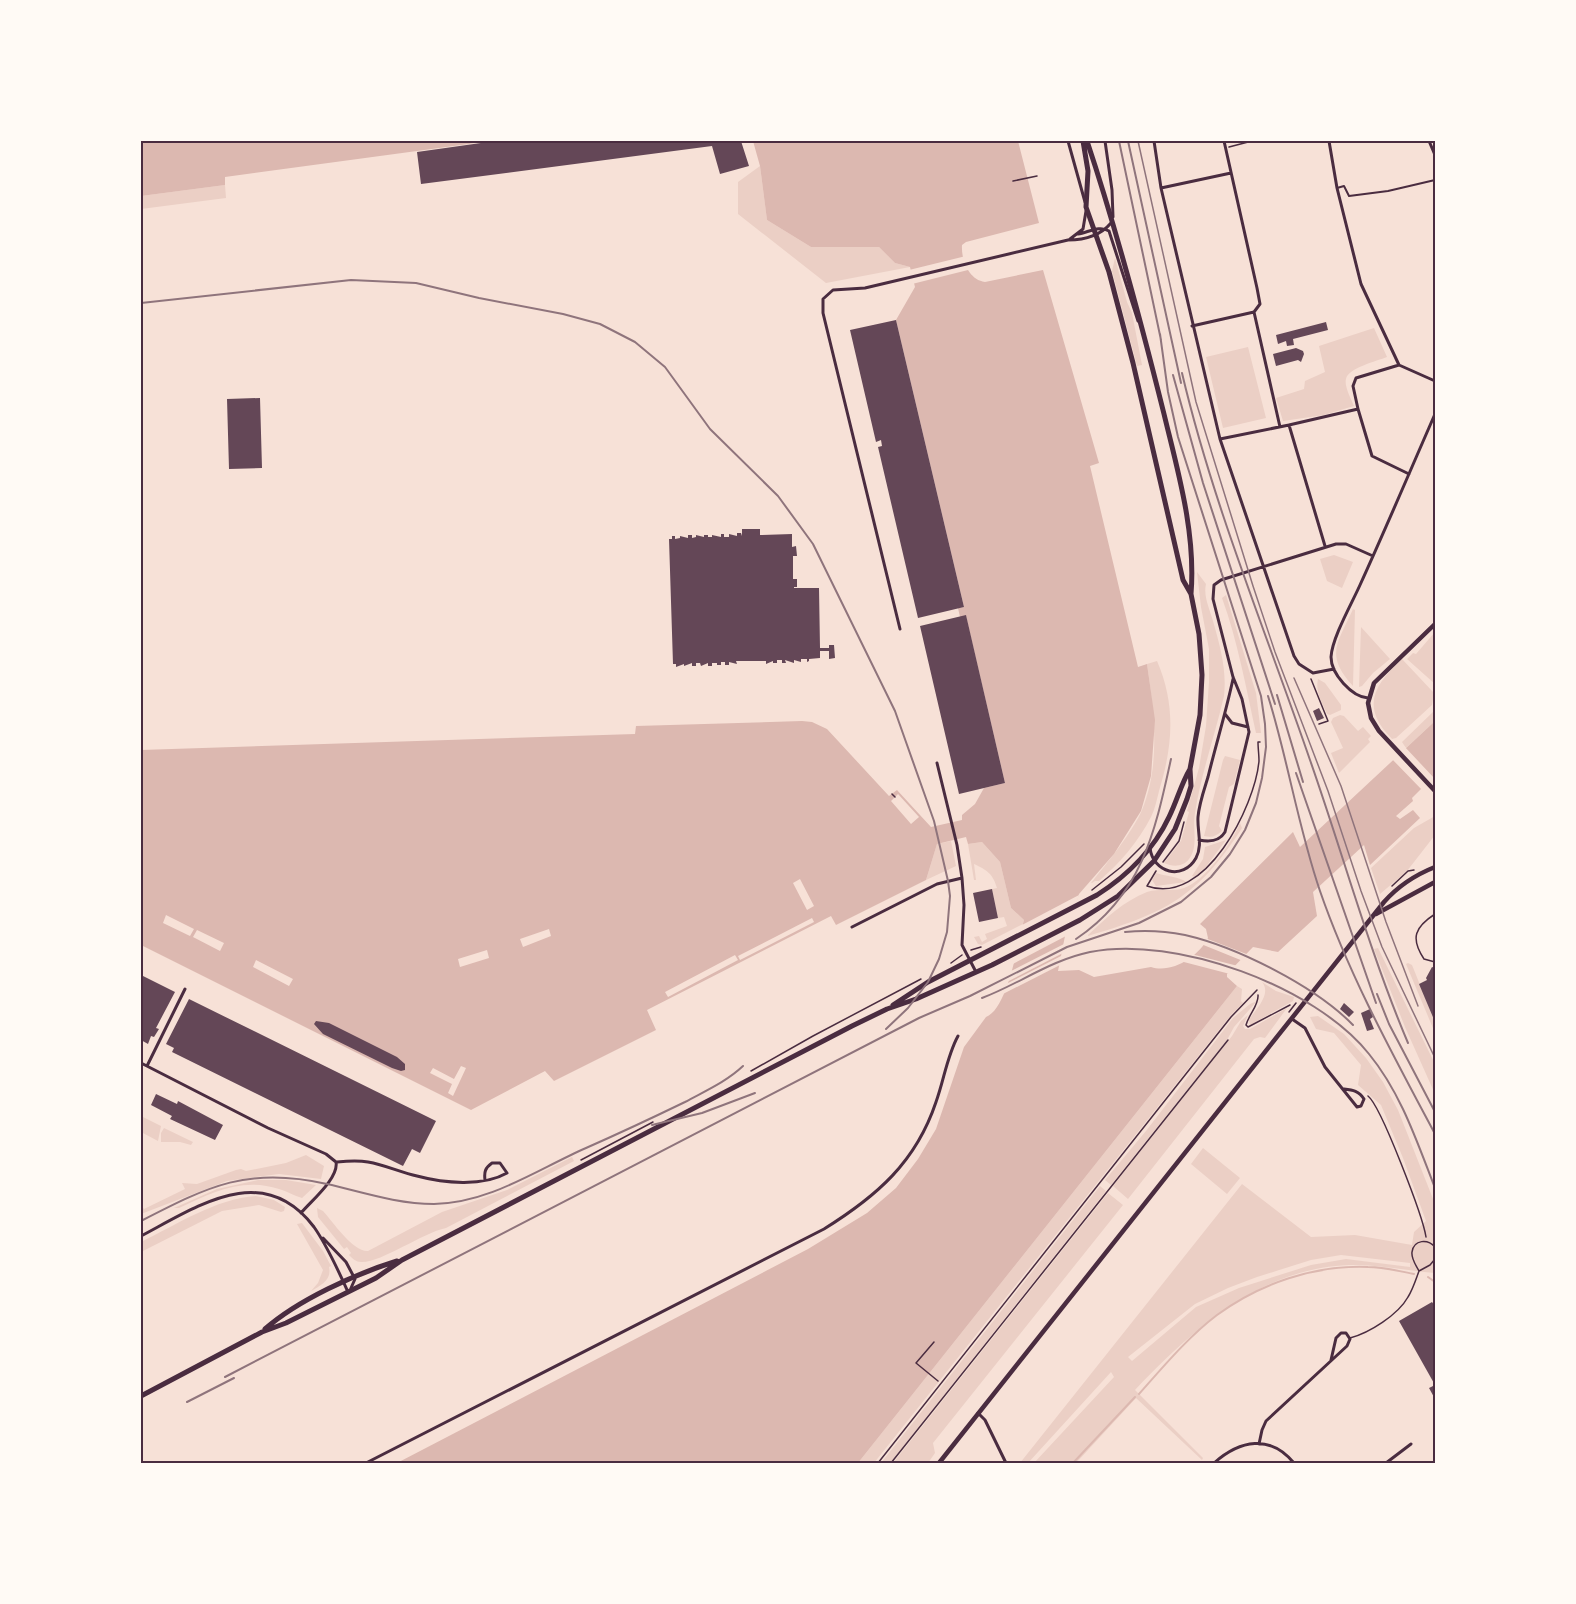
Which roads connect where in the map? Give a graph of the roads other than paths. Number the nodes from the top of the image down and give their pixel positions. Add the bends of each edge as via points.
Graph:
1 (1068, 141) edge
2 (1085, 141) edge
3 (1105, 141) edge
4 (1154, 141) edge
5 (1224, 141) edge
6 (1329, 141) edge
7 (1429, 141) edge
8 (1435, 155) edge
9 (1231, 173) junction
10 (1435, 180) edge
11 (1161, 188) junction
12 (1337, 188) junction
13 (1086, 207) junction
14 (1113, 219) junction
15 (1106, 229) junction
16 (1095, 232) junction
17 (1078, 234) junction
18 (1068, 240) junction
19 (1254, 312) junction
20 (1192, 326) junction
21 (1145, 336) junction
22 (1399, 366) junction
23 (1435, 381) edge
24 (1359, 409) junction
25 (1435, 414) edge
26 (1289, 425) junction
27 (1280, 427) junction
28 (1220, 439) junction
29 (1409, 474) junction
30 (1325, 546) junction
31 (1373, 556) junction
32 (1263, 566) junction
33 (1191, 594) junction
34 (1435, 624) edge
35 (900, 629) dead end
36 (1334, 669) junction
37 (1233, 677) junction
38 (1368, 698) junction
39 (1225, 712) junction
40 (1248, 728) junction
41 (937, 763) dead end
42 (1190, 770) junction
43 (1433, 787) edge
44 (1199, 840) junction
45 (1150, 848) junction
46 (1154, 861) junction
47 (1435, 867) edge
48 (962, 878) junction
49 (1435, 882) edge
50 (1435, 914) edge
51 (1374, 916) junction
52 (852, 927) dead end
53 (969, 961) junction
54 (1435, 962) edge
55 (976, 972) junction
56 (186, 989) dead end
57 (1257, 990) road end
58 (887, 1009) junction
59 (1292, 1018) junction
60 (958, 1036) dead end
61 (141, 1063) edge
62 (147, 1066) junction
63 (1344, 1089) junction
64 (336, 1162) junction
65 (485, 1180) junction
66 (301, 1213) junction
67 (319, 1234) junction
68 (141, 1236) edge
69 (1435, 1247) edge
70 (1435, 1259) edge
71 (402, 1260) junction
72 (1419, 1271) junction
73 (354, 1277) junction
74 (344, 1282) junction
75 (348, 1292) junction
76 (262, 1332) junction
77 (1350, 1339) junction
78 (1331, 1360) junction
79 (141, 1396) edge
80 (978, 1413) junction
81 (1260, 1444) junction
82 (1411, 1444) dead end
83 (366, 1463) edge
84 (878, 1463) edge
85 (939, 1463) edge
86 (1006, 1463) edge
87 (1214, 1463) edge
88 (1294, 1463) edge
89 (1386, 1463) edge

1 - 13 street
2 - 13 main road
2 - 14 main road
3 - 14 street
4 - 11 street
5 - 9 street
6 - 12 street
7 - 8 street
9 - 11 street
9 - 19 street via 1260,304
10 - 12 street via 1349,196 1344,186
11 - 20 street
12 - 22 street via 1362,284
13 - 16 main road
13 - 17 street via 1085,225
14 - 15 street
14 - 21 main road
15 - 16 street
15 - 21 street
16 - 17 street
16 - 18 street via 1089,238
16 - 33 main road via 1130,352 1183,580
17 - 18 street
18 - 35 street via 865,288 833,290 823,298 822,309
19 - 20 street
19 - 27 street
20 - 28 street
21 - 33 main road via 1183,498
22 - 23 street
22 - 24 street via 1356,378 1353,386
24 - 26 street
24 - 29 street via 1372,456
25 - 29 street
26 - 27 street
26 - 30 street
27 - 28 street
28 - 32 street
29 - 31 street
30 - 31 street via 1346,544
30 - 32 street
31 - 36 street via 1333,649
32 - 36 street via 1299,664 1313,673
32 - 37 street via 1221,580 1213,588
33 - 42 main road via 1202,682
34 - 38 main road via 1374,683
36 - 38 street via 1356,696
37 - 39 street
37 - 40 street
38 - 43 main road via 1373,723
39 - 40 street via 1227,719
39 - 44 street via 1199,810
40 - 44 street via 1225,832 1215,840
41 - 48 street
42 - 45 main road via 1165,826
42 - 46 main road via 1191,786 1182,815
44 - 46 street via 1196,857 1184,870 1171,872
45 - 46 street
45 - 53 main road via 1110,887
46 - 55 main road via 1118,896
47 - 51 main road via 1399,887
48 - 52 street via 937,885
48 - 53 street via 961,942
49 - 51 main road
50 - 54 lane via 1420,924 1416,940 1424,959
51 - 59 main road
53 - 55 street
53 - 58 main road
55 - 58 main road
56 - 62 street
57 - 84 lane via 1231,1017
58 - 71 main road
59 - 63 street via 1305,1028 1325,1067
59 - 80 main road
60 - 83 street via 929,1122 914,1149 899,1170 861,1206 824,1229
61 - 62 street
62 - 64 street
63 - 63 street via 1357,1107 1364,1104 1361,1094
64 - 65 street via 368,1162 419,1177
64 - 66 street via 333,1176
65 - 65 street via 501,1176 507,1173 500,1163 492,1163 484,1173
66 - 67 street
66 - 68 street via 273,1195 236,1193 199,1206
67 - 73 street via 346,1262
67 - 74 street
69 - 72 lane via 1427,1241 1413,1249 1413,1261
70 - 72 lane
71 - 73 main road
71 - 75 main road
72 - 77 lane via 1402,1305 1375,1327
73 - 74 main road
73 - 75 street
74 - 75 street
74 - 76 main road via 281,1315
75 - 76 main road
76 - 79 main road
77 - 78 street
77 - 78 street via 1346,1333 1338,1335
78 - 81 street via 1266,1421
80 - 85 main road
80 - 86 street
81 - 87 street via 1237,1447
81 - 88 street via 1280,1450
82 - 89 street

